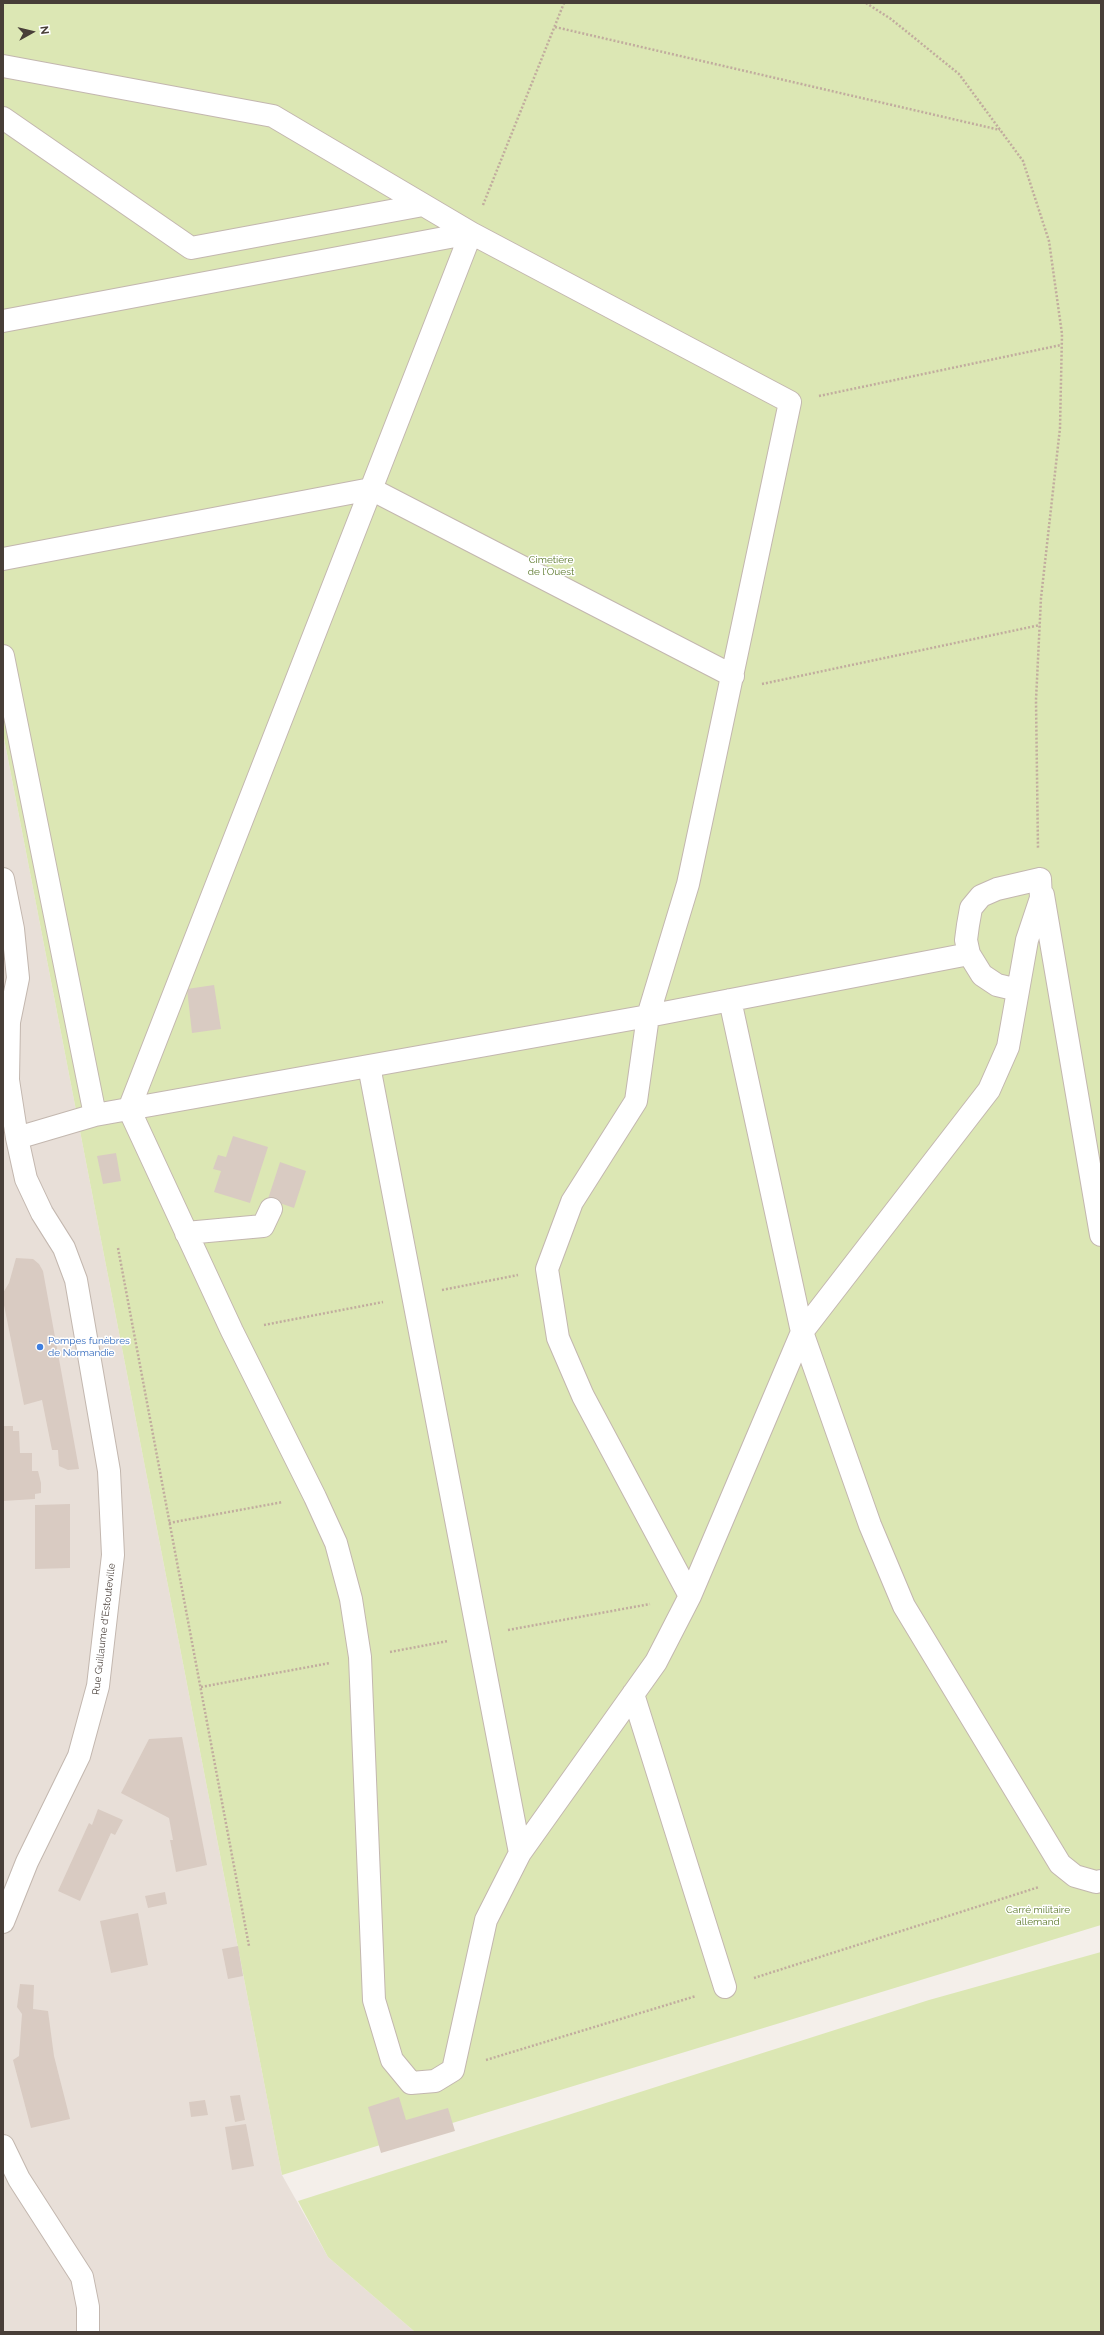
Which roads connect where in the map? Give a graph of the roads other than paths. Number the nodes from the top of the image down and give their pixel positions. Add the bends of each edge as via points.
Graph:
1 (3, 66) edge
2 (3, 118) edge
3 (423, 205) junction
4 (472, 233) junction
5 (3, 321) edge
6 (371, 489) junction
7 (3, 559) edge
8 (3, 656) edge
9 (731, 684) junction
10 (3, 879) edge
11 (1040, 879) junction
12 (969, 954) junction
13 (1018, 990) junction
14 (730, 1000) junction
15 (648, 1016) junction
16 (368, 1066) junction
17 (129, 1109) junction
18 (95, 1115) junction
19 (17, 1138) junction
20 (271, 1209) dead end
21 (186, 1233) junction
22 (1101, 1235) edge
23 (802, 1332) junction
24 (690, 1596) junction
25 (633, 1694) junction
26 (520, 1853) junction
27 (1101, 1881) edge
28 (3, 1922) edge
29 (725, 1987) road end
30 (3, 2146) edge
31 (88, 2332) edge

1 - 3 street via 273,116
2 - 3 street via 192,248
3 - 4 street
4 - 5 street
4 - 6 street
4 - 9 street via 790,402
6 - 7 street
6 - 9 street
6 - 17 street
8 - 18 street
9 - 15 street via 688,884
10 - 19 street, Rue Guillaume d'Estouteville via 13,929 18,978 10,1022 8,1080
11 - 12 street via 997,889 981,896 971,908 966,940
11 - 13 street via 1041,898 1027,940
11 - 22 street
12 - 13 street via 982,975 997,986
12 - 14 street
13 - 23 street via 1008,1047 989,1090
14 - 15 street
14 - 23 street
15 - 16 street
15 - 24 street via 636,1102 572,1202 547,1270 558,1338 583,1396
16 - 17 street
16 - 26 street
17 - 18 street
17 - 21 street
18 - 19 street
19 - 28 street, Rue Guillaume d'Estouteville via 26,1179 42,1213 64,1248 76,1280 109,1471 113,1555 98,1686 79,1756 27,1862
20 - 21 street via 263,1226
21 - 26 street via 336,1542 351,1599 360,1658 374,2000 392,2060 411,2083 435,2081 453,2070 486,1920
23 - 24 street
23 - 27 street via 870,1525 904,1606 1060,1864 1074,1876
24 - 25 street via 656,1662
25 - 26 street
25 - 29 street
30 - 31 street via 19,2179 82,2277 88,2307

